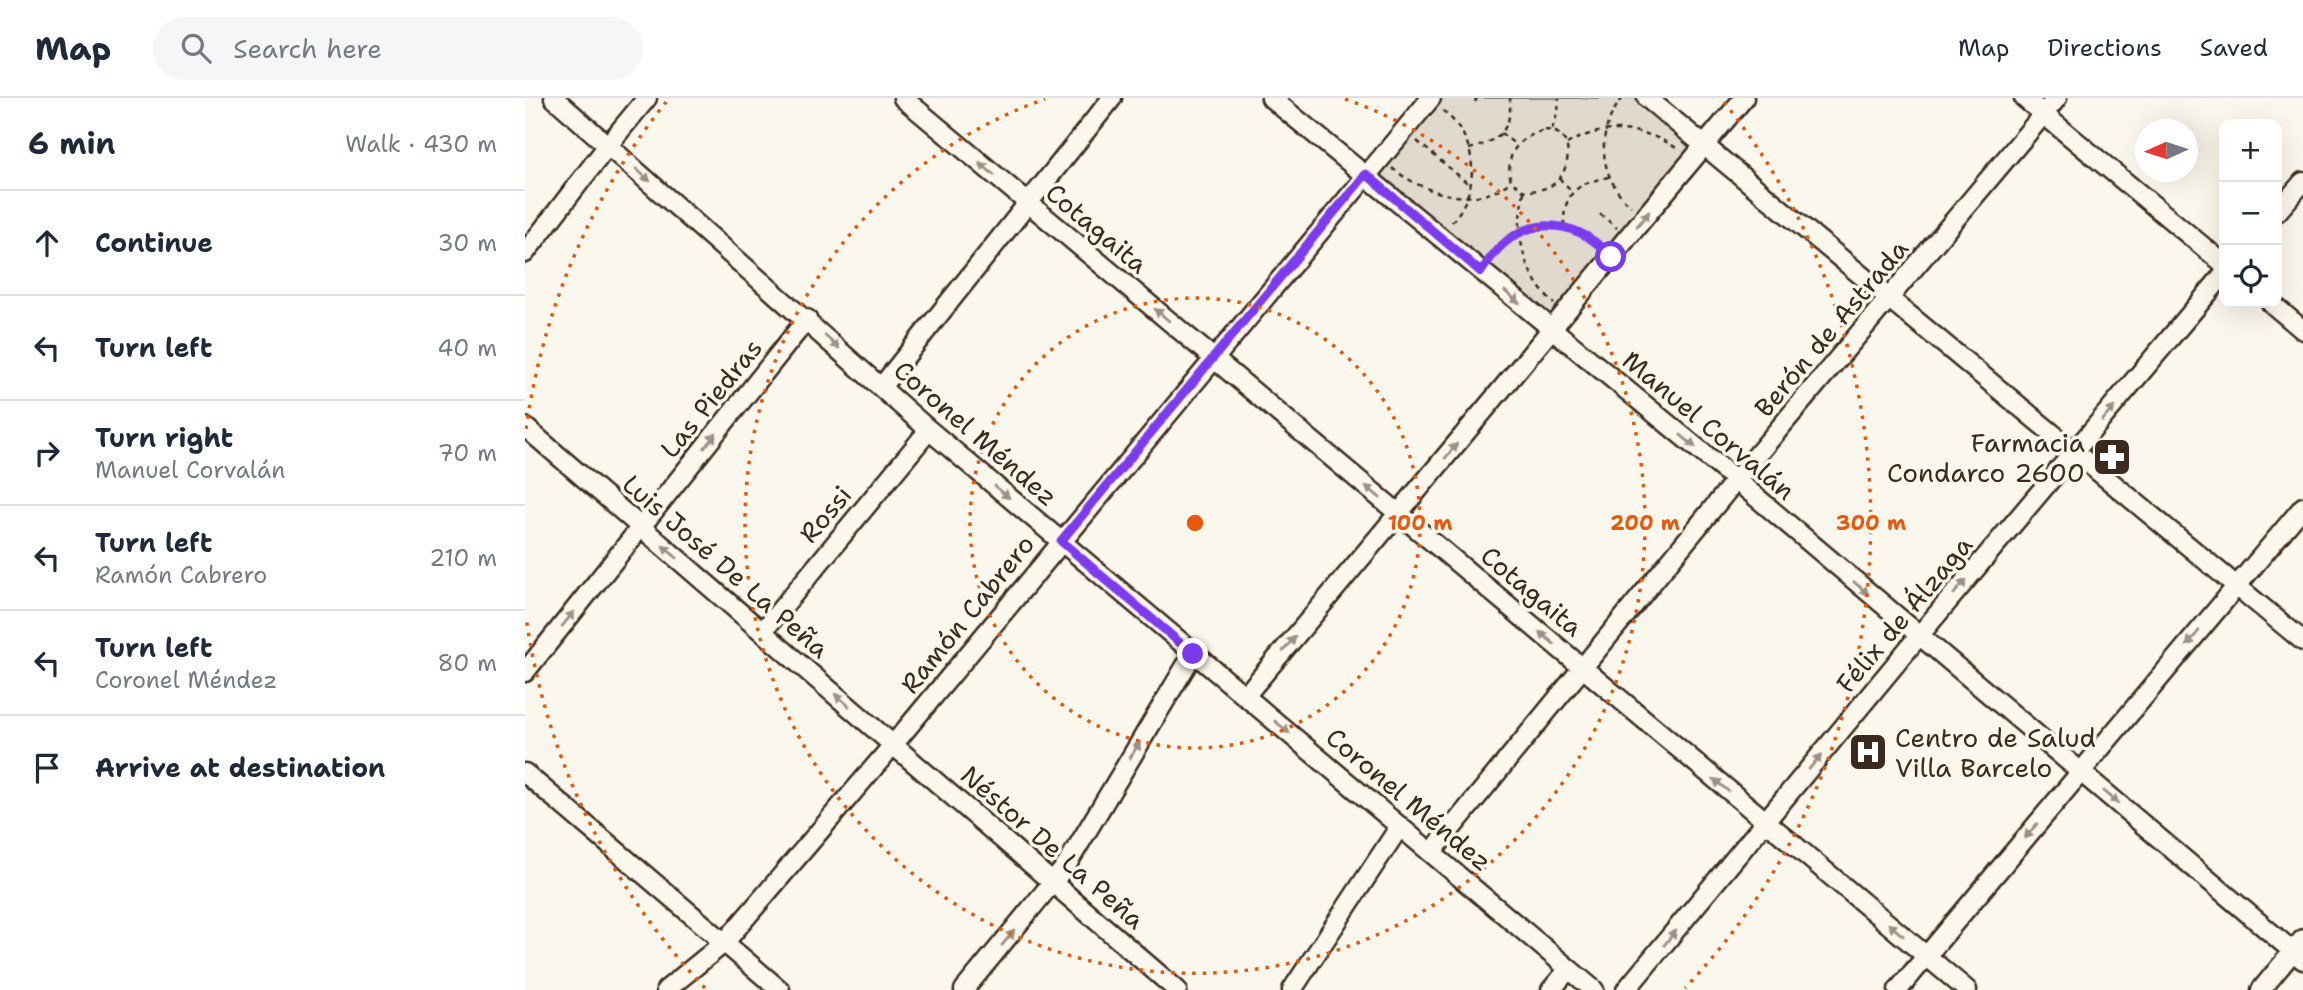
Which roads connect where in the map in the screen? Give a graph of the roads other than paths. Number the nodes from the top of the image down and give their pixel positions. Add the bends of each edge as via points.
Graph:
1 (555, 98) edge
2 (647, 98) edge
3 (903, 98) edge
4 (1112, 98) edge
5 (1271, 98) edge
6 (1647, 98) edge
7 (1744, 98) edge
8 (2024, 98) edge
9 (2057, 98) edge
10 (1431, 99) edge
11 (2043, 114) junction
12 (609, 144) junction
13 (1704, 146) junction
14 (1366, 174) junction
15 (2303, 182) edge
16 (1027, 204) junction
17 (2282, 206) edge
18 (525, 253) edge
19 (2219, 260) edge
20 (2219, 280) edge
21 (1891, 298) junction
22 (2276, 308) edge
23 (807, 320) junction
24 (1552, 328) junction
25 (2303, 330) edge
26 (1214, 359) junction
27 (882, 386) junction
28 (525, 427) edge
29 (929, 430) junction
30 (2075, 453) junction
31 (1736, 481) junction
32 (2303, 507) edge
33 (1399, 514) junction
34 (641, 527) junction
35 (1061, 541) junction
36 (2237, 585) junction
37 (762, 631) junction
38 (1918, 637) junction
39 (2303, 642) edge
40 (1193, 654) junction
41 (1583, 668) junction
42 (525, 672) edge
43 (1245, 696) junction
44 (893, 745) junction
45 (2081, 772) junction
46 (525, 773) edge
47 (1765, 823) junction
48 (1400, 826) junction
49 (1432, 852) junction
50 (1054, 882) junction
51 (725, 942) junction
52 (2300, 950) edge
53 (1926, 955) junction
54 (1568, 970) junction
55 (666, 990) edge
56 (780, 990) edge
57 (964, 990) edge
58 (1177, 990) edge
59 (1292, 990) edge
60 (1551, 990) edge
61 (1594, 990) edge
62 (1626, 990) edge
63 (1898, 990) edge
64 (1967, 990) edge
65 (2261, 990) edge

1 - 12 street, Coronel Méndez
2 - 12 street
16 -> 3 street, Cotagaita
4 - 16 street
5 - 14 street, Manuel Corvalán
6 - 13 street
7 - 13 street
8 - 11 street
9 - 11 street, Berón de Astrada
10 - 14 street, Ramón Cabrero
11 - 19 street
11 - 21 street, Berón de Astrada
12 - 18 street
12 -> 23 street, Coronel Méndez
13 - 21 street
24 -> 13 street
14 -> 24 street, Manuel Corvalán
14 - 26 street, Ramón Cabrero
15 - 17 street
26 -> 16 street, Cotagaita
16 - 27 street
30 -> 20 street, Félix de Álzaga
21 - 30 street
21 - 31 street, Berón de Astrada
22 - 25 street
23 -> 27 street, Coronel Méndez
34 -> 23 street, Las Piedras
24 -> 31 street, Manuel Corvalán
33 -> 24 street
33 -> 26 street, Cotagaita
26 - 35 street, Ramón Cabrero
27 - 29 street, Coronel Méndez
28 - 34 street, Luis José De La Peña
29 -> 35 street, Coronel Méndez
29 - 37 street, Rossi
30 - 36 street
38 -> 30 street, Félix de Álzaga
31 -> 38 street, Manuel Corvalán
31 - 41 street, Berón de Astrada
32 - 36 street
41 -> 33 street, Cotagaita
43 -> 33 street
37 -> 34 street, Luis José De La Peña
42 -> 34 street, Las Piedras
35 - 40 street, Coronel Méndez
35 - 44 street, Ramón Cabrero
36 - 39 street
36 -> 45 street
44 -> 37 street, Luis José De La Peña
38 - 45 street, Manuel Corvalán
47 -> 38 street, Félix de Álzaga
40 - 43 street, Coronel Méndez
50 -> 40 street
47 -> 41 street, Cotagaita
41 - 49 street, Berón de Astrada
43 -> 48 street, Coronel Méndez
44 - 50 street, Néstor De La Peña
44 - 51 street, Ramón Cabrero
45 -> 52 street, Manuel Corvalán
45 -> 53 street
46 - 51 street
53 -> 47 street, Cotagaita
62 -> 47 street, Félix de Álzaga
48 - 49 street, Coronel Méndez
48 - 59 street
49 - 54 street, Coronel Méndez
57 -> 50 street
50 - 58 street, Néstor De La Peña
51 - 55 street, Ramón Cabrero
51 - 56 street
52 - 65 street
53 - 63 street
53 - 64 street, Cotagaita
54 - 60 street
54 - 61 street, Coronel Méndez

